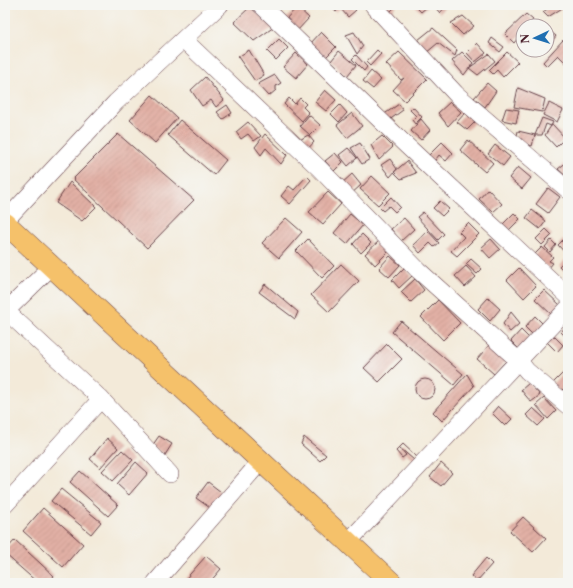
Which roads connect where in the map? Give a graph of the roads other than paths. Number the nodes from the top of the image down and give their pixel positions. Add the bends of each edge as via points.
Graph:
1 (220, 5) edge
2 (261, 5) edge
3 (373, 5) edge
4 (184, 40) junction
5 (568, 190) edge
6 (5, 222) edge
7 (51, 267) junction
8 (568, 296) edge
9 (568, 308) edge
10 (6, 311) edge
11 (519, 361) junction
12 (101, 399) junction
13 (568, 406) edge
14 (261, 461) junction
15 (170, 474) dead end
16 (5, 505) edge
17 (348, 542) junction
18 (155, 583) edge
19 (392, 583) edge

1 - 4 street
2 - 8 street
3 - 5 street via 456,94
4 - 6 street via 116,102
4 - 11 street via 319,168 418,270
6 - 7 main road
7 - 10 street
7 - 14 main road
9 - 11 street
10 - 12 street
11 - 13 street
11 - 17 street
12 - 15 street
12 - 16 street
14 - 17 main road
14 - 18 street
17 - 19 main road

